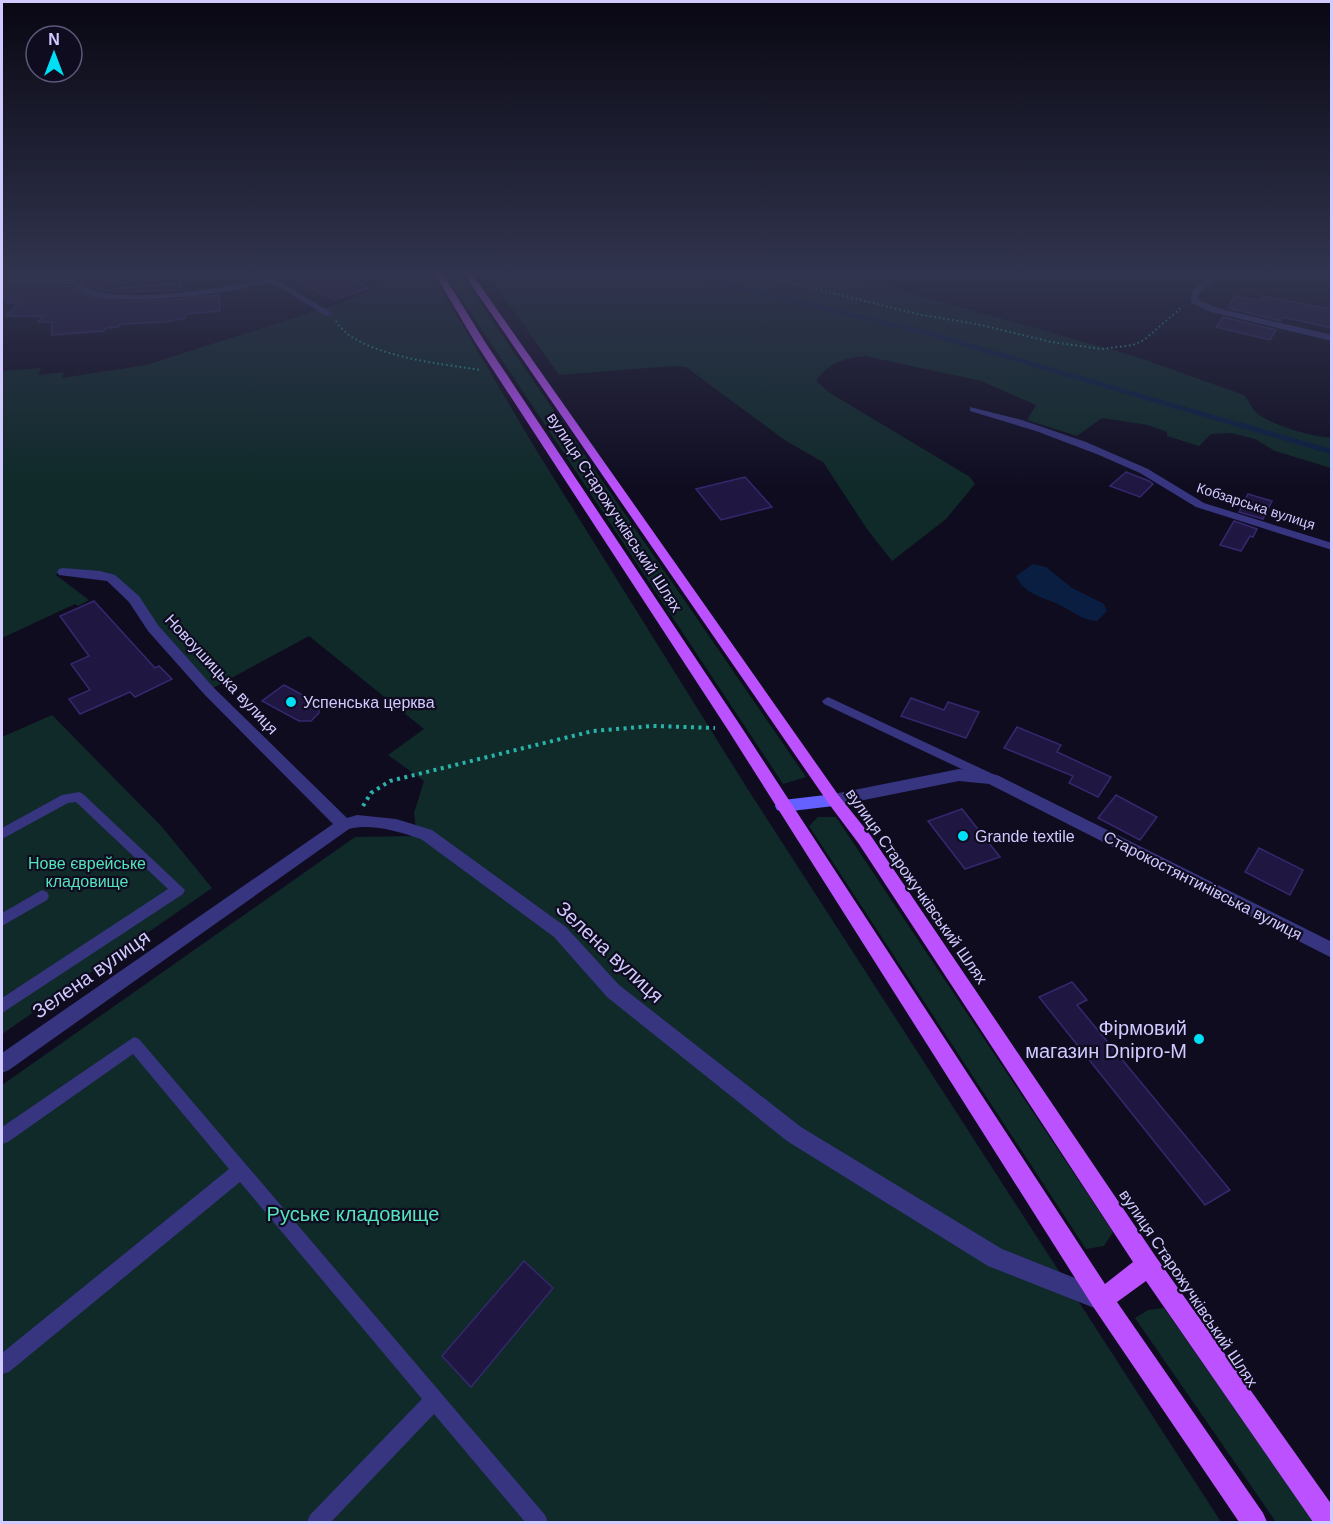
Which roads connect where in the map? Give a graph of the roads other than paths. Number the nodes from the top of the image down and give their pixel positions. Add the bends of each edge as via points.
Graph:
1 (483, 345) edge
2 (517, 345) edge
3 (974, 409) dead end
4 (1332, 547) edge
5 (63, 572) dead end
6 (828, 701) dead end
7 (992, 779) junction
8 (834, 800) junction
9 (783, 806) junction
10 (351, 823) junction
11 (2, 834) edge
12 (42, 896) dead end
13 (2, 920) edge
14 (1332, 951) edge
15 (2, 1006) edge
16 (2, 1064) edge
17 (2, 1136) edge
18 (241, 1170) junction
19 (1148, 1265) junction
20 (1102, 1300) junction
21 (2, 1365) edge
22 (435, 1399) junction
23 (317, 1522) edge
24 (538, 1522) edge
25 (1254, 1522) edge
26 (1328, 1522) edge

1 - 9 main road, вулиця Старожучківський Шлях
2 - 8 main road, вулиця Старожучківський Шлях
3 - 4 street, Кобзарська вулиця via 1056,433 1145,471 1200,505
5 - 10 street, Новоушицька вулиця via 111,578 134,599 153,628 209,691
6 - 7 lane
7 - 8 street, Старокостянтинівська вулиця via 959,775
7 - 14 street, Старокостянтинівська вулиця
8 - 9 main road
8 - 19 main road, вулиця Старожучківський Шлях via 872,850
9 - 20 main road, вулиця Старожучківський Шлях
10 - 16 street, Зелена вулиця
10 - 20 street, Зелена вулиця via 396,825 426,834 560,932 613,991 794,1134 996,1258
11 - 15 lane via 66,798 79,797 178,890
12 - 13 lane
17 - 18 lane via 134,1044
18 - 21 lane
18 - 22 lane
19 - 20 main road
19 - 26 main road, вулиця Старожучківський Шлях
20 - 25 main road, вулиця Старожучківський Шлях
22 - 23 lane
22 - 24 lane

